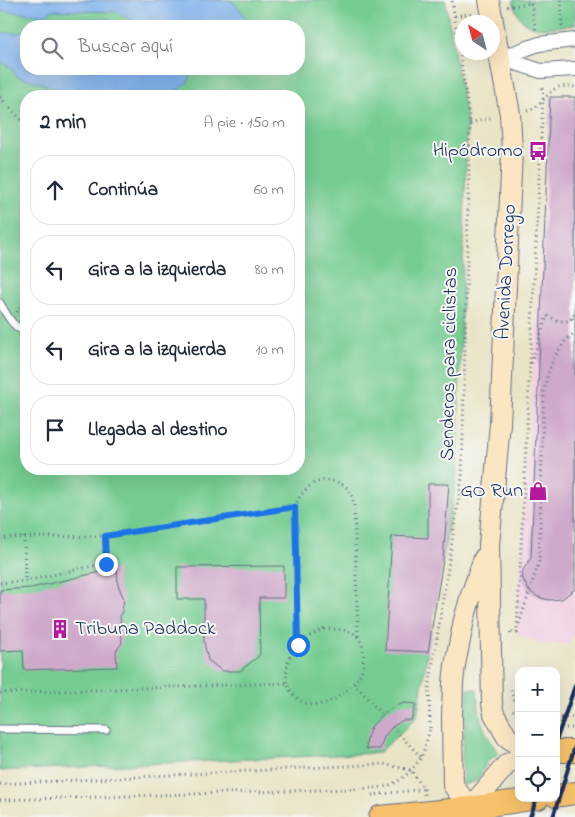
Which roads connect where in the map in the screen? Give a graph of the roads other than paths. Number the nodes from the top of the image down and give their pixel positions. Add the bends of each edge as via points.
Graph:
1 (569, 41) edge
2 (500, 58) junction
3 (575, 69) edge
4 (0, 303) edge
5 (20, 329) edge
6 (489, 545) junction
7 (0, 728) edge
8 (106, 730) dead end
9 (515, 743) edge
10 (575, 750) edge
11 (560, 751) edge
12 (515, 760) edge
13 (575, 793) edge
14 (560, 795) edge
15 (520, 802) edge
16 (470, 813) edge
17 (380, 817) edge

1 - 2 street via 539,44
2 - 3 street via 541,71
2 - 6 main road, Avenida Dorrego via 510,114 512,150 500,424
4 - 5 lane
6 - 9 main road, Avenida Dorrego via 492,704 507,737
6 - 16 main road, Avenida Dorrego via 464,620 453,683 453,785
7 - 8 lane
10 - 11 main road
12 - 16 main road via 507,764
13 - 14 main road
15 - 16 main road
16 - 17 main road

